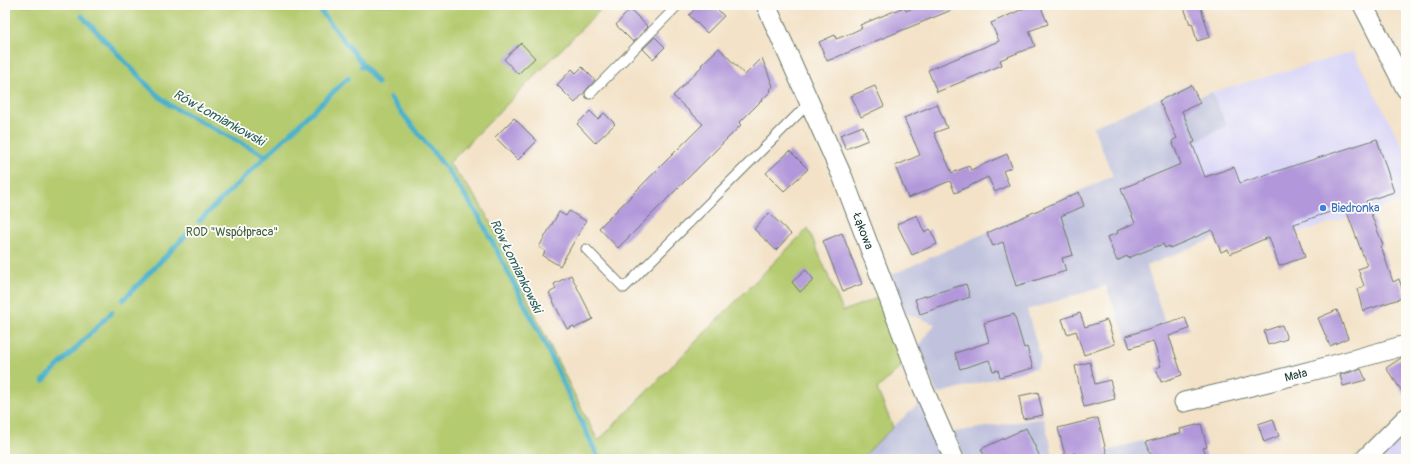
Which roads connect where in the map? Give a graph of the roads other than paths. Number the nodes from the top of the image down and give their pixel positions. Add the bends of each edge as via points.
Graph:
1 (678, 5) edge
2 (766, 5) edge
3 (1362, 5) edge
4 (1406, 89) edge
5 (590, 94) dead end
6 (809, 103) junction
7 (586, 249) dead end
8 (1406, 345) edge
9 (1184, 402) dead end
10 (1406, 418) edge
11 (954, 459) edge
12 (1365, 459) edge

1 - 5 lane
2 - 6 street, Łąkowa
3 - 4 street
6 - 7 lane via 624,288
6 - 11 street, Łąkowa via 843,178 923,388
8 - 9 street, Mała via 1326,368
10 - 12 street

